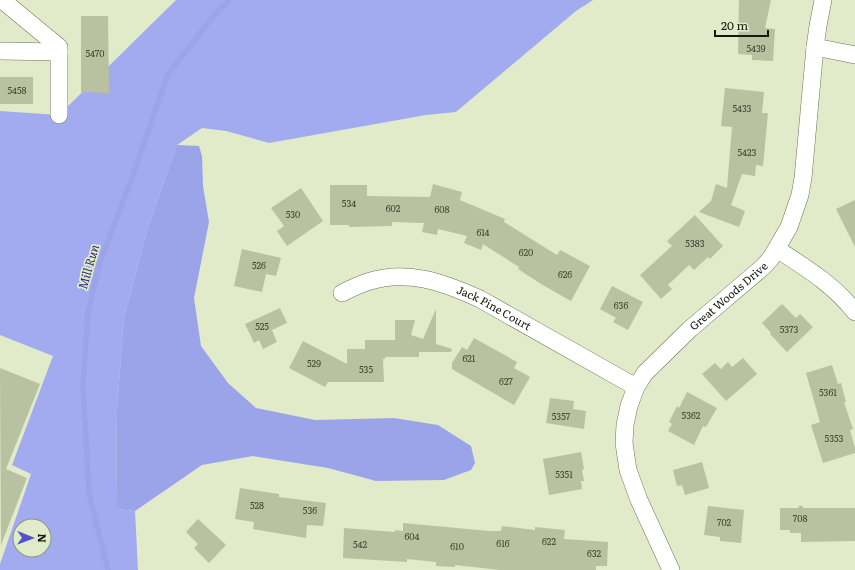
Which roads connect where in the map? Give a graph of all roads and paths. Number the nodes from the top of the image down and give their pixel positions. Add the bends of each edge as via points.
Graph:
1 (2, 0) edge
2 (823, 0) edge
3 (815, 47) junction
4 (0, 52) edge
5 (59, 52) junction
6 (855, 55) edge
7 (59, 115) dead end
8 (777, 249) junction
9 (342, 293) dead end
10 (855, 312) edge
11 (636, 387) junction
12 (671, 570) edge

1 - 5 street via 59,47
2 - 3 street, Great Woods Drive
3 - 6 street
3 - 8 street, Great Woods Drive via 800,195 789,227
4 - 5 street
5 - 7 street
8 - 10 street via 840,294
8 - 11 street, Great Woods Drive via 763,267 665,352 645,373
9 - 11 street, Jack Pine Court via 367,282 386,278 413,276 438,281 480,299
11 - 12 street, Great Woods Drive via 625,425 626,461 631,483

